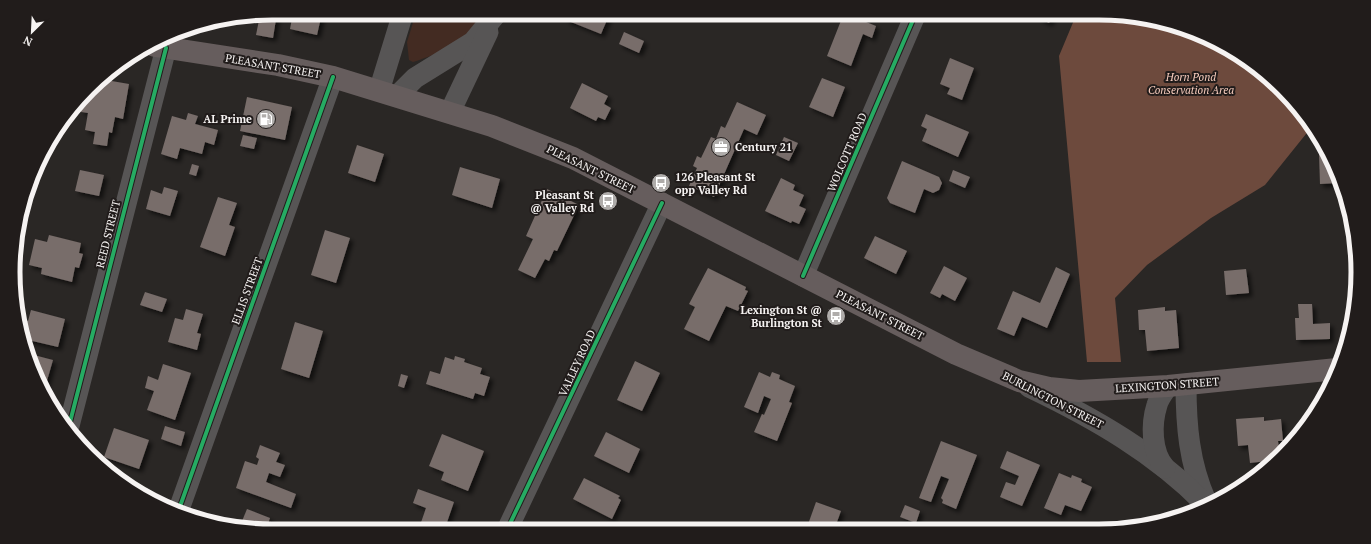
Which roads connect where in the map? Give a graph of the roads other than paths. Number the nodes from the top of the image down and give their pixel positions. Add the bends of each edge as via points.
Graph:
1 (402, 20) edge
2 (490, 20) edge
3 (493, 20) edge
4 (913, 20) edge
5 (160, 47) edge
6 (333, 77) junction
7 (388, 93) junction
8 (450, 112) junction
9 (662, 203) junction
10 (803, 276) junction
11 (1331, 370) edge
12 (998, 373) junction
13 (1177, 385) junction
14 (70, 422) edge
15 (1166, 470) junction
16 (1205, 500) edge
17 (1202, 502) edge
18 (180, 507) edge
19 (510, 524) edge

1 - 7 street
2 - 7 street via 473,42
3 - 8 street
4 - 10 street, WOLCOTT ROAD
5 - 6 main road, PLEASANT STREET via 278,65
5 - 14 street, REED STREET
6 - 7 main road, PLEASANT STREET
6 - 18 street, ELLIS STREET
7 - 8 main road, PLEASANT STREET
8 - 9 main road, PLEASANT STREET via 573,158
9 - 10 main road, PLEASANT STREET
9 - 19 street, VALLEY ROAD
10 - 12 main road, PLEASANT STREET
11 - 13 main road, LEXINGTON STREET
12 - 13 main road, LEXINGTON STREET via 1036,386 1064,390
12 - 15 street, BURLINGTON STREET via 1071,407 1141,450
13 - 15 street, BURLINGTON STREET via 1157,403 1153,423 1158,457
13 - 16 street, BURLINGTON STREET via 1190,448
15 - 17 street, BURLINGTON STREET

